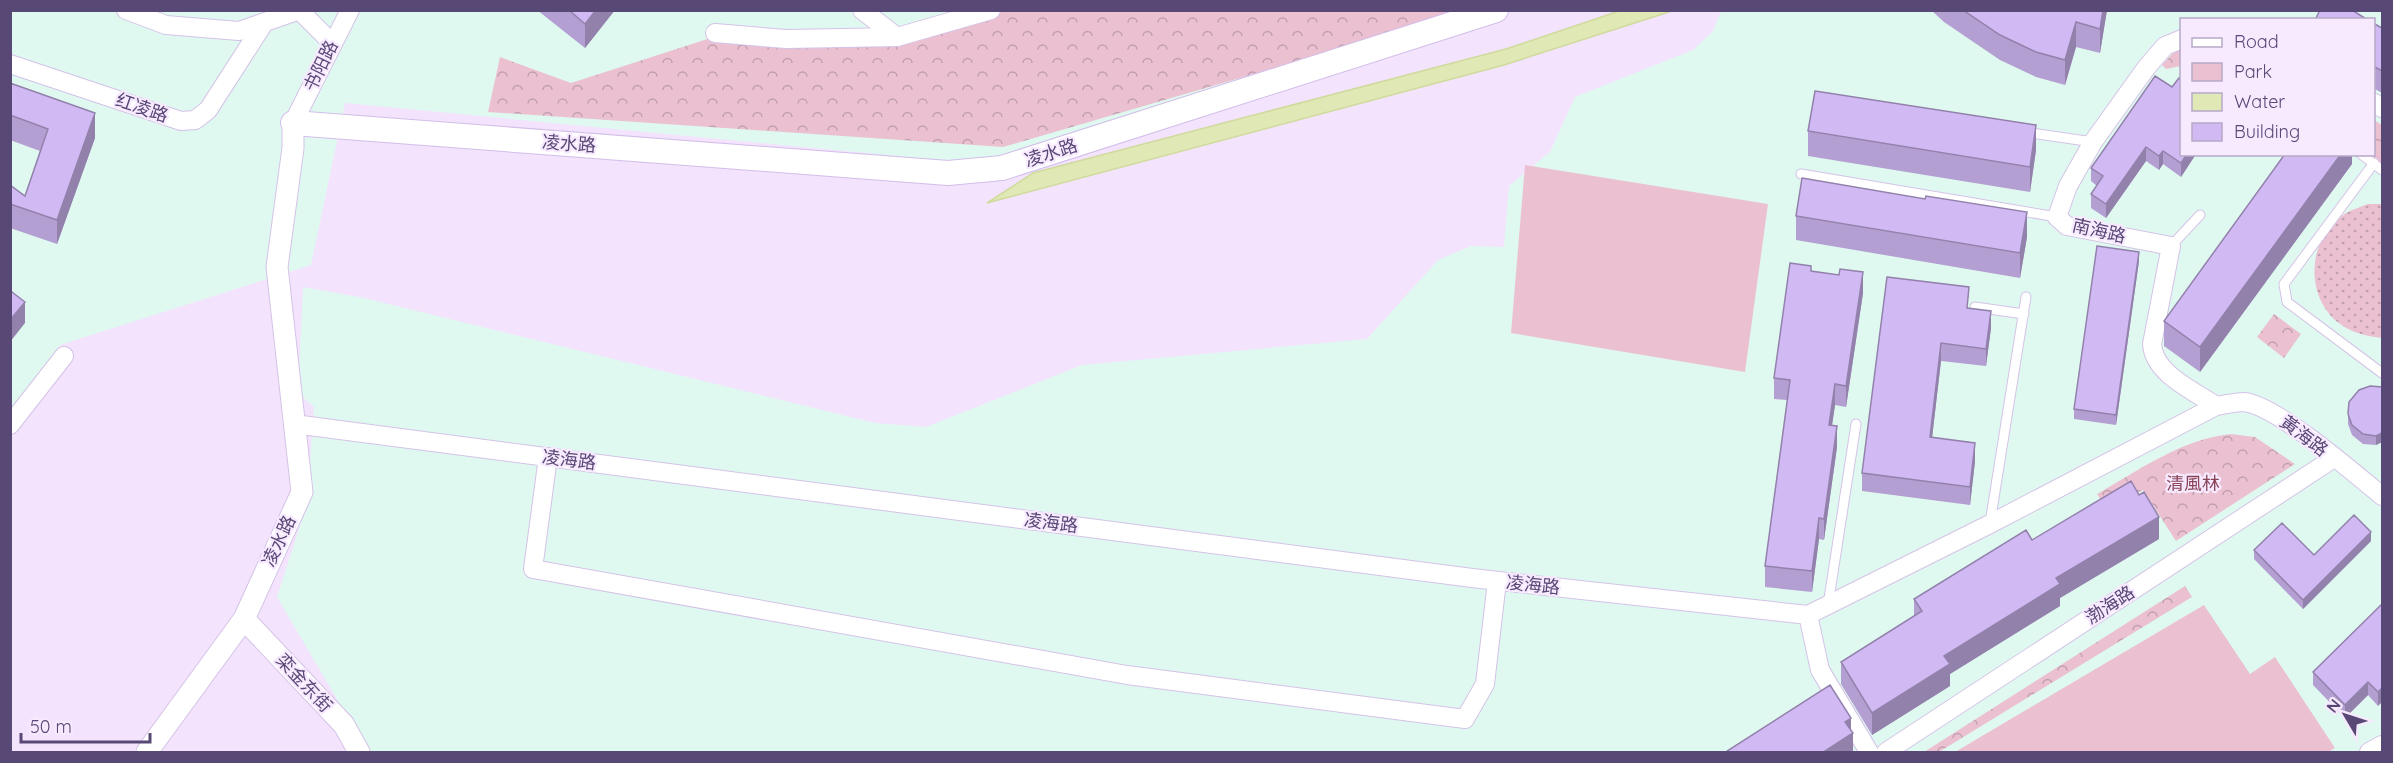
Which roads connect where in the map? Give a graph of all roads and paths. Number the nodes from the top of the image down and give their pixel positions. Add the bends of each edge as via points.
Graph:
1 (126, 10) edge
2 (300, 10) edge
3 (350, 10) edge
4 (862, 10) edge
5 (991, 10) edge
6 (1496, 10) edge
7 (264, 23) junction
8 (715, 33) dead end
9 (897, 37) junction
10 (2180, 39) edge
11 (332, 43) junction
12 (10, 64) edge
13 (293, 123) junction
14 (2018, 131) edge
15 (2093, 142) junction
16 (2364, 156) edge
17 (2374, 163) junction
18 (2382, 170) edge
19 (1801, 174) dead end
20 (2200, 215) dead end
21 (2057, 217) junction
22 (2172, 246) junction
23 (2026, 297) dead end
24 (1975, 307) edge
25 (2024, 314) junction
26 (64, 357) dead end
27 (2382, 373) edge
28 (2216, 405) junction
29 (294, 424) junction
30 (1856, 424) dead end
31 (10, 425) edge
32 (548, 457) junction
33 (2334, 458) junction
34 (2382, 496) edge
35 (1990, 524) junction
36 (1497, 581) junction
37 (1828, 605) junction
38 (1808, 615) junction
39 (244, 619) junction
40 (2382, 745) edge
41 (147, 753) edge
42 (359, 753) edge
43 (1869, 753) edge
44 (1886, 753) edge
45 (2369, 753) edge

1 - 7 street via 166,24 239,31
2 - 7 street
2 - 11 street
3 - 11 street, 书阳路
4 - 9 street
5 - 9 street
6 - 13 main road, 凌水路 via 1002,168 948,173
7 - 12 street, 红凌路 via 208,110 195,120 181,121
8 - 9 street via 786,39
10 - 15 street, 南海路 via 2165,46 2146,68
11 - 13 street, 书阳路
13 - 29 street, 凌水路 via 278,267
14 - 15 lane
15 - 21 street, 南海路 via 2068,186
16 - 17 lane
17 - 18 lane
17 - 27 lane via 2284,284 2287,302
19 - 21 lane
20 - 22 lane
21 - 22 street, 南海路 via 2067,226
22 - 28 street via 2153,355 2168,373
23 - 25 lane
24 - 25 lane
25 - 35 lane
26 - 31 street
28 - 33 street, 黃海路 via 2244,402 2262,407
28 - 35 street
29 - 32 street, 凌海路
29 - 39 street, 凌水路 via 302,492
30 - 37 lane
32 - 36 street, 凌海路
32 - 36 street via 533,569 1127,675 1465,719 1485,684
33 - 34 street, 黃海路
33 - 44 street, 渤海路
35 - 37 street
36 - 38 street, 凌海路
37 - 38 street
38 - 43 street via 1820,670
39 - 41 street, 凌水路
39 - 42 street, 栾金东街 via 344,725
40 - 45 street

